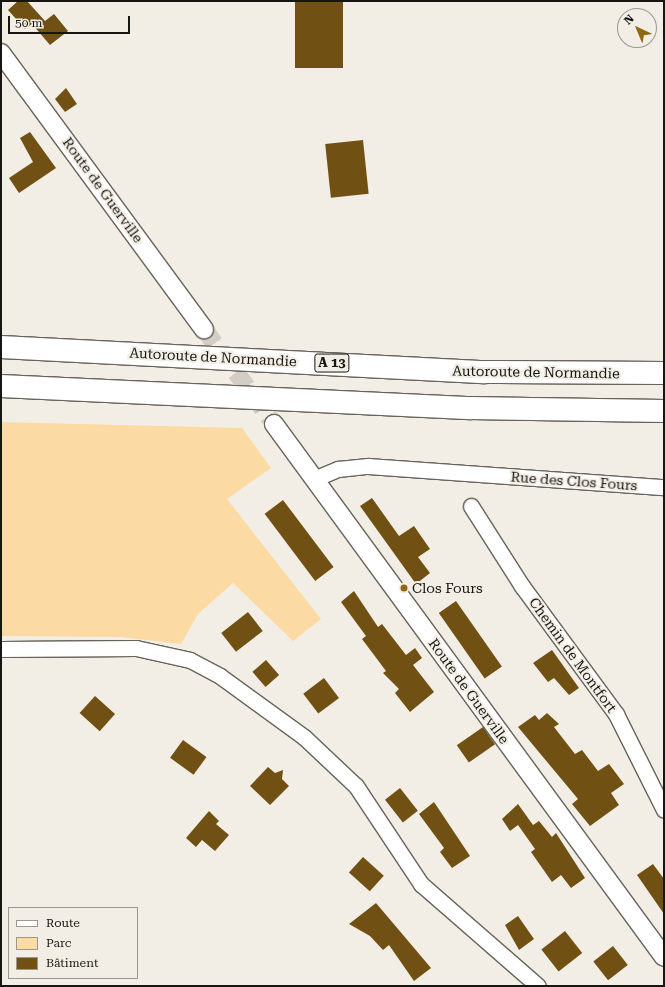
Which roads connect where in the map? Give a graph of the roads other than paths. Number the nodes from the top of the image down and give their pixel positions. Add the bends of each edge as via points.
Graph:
1 (1, 52) edge
2 (204, 329) tunnel mouth
3 (1, 347) edge
4 (664, 373) edge
5 (1, 386) edge
6 (664, 411) edge
7 (274, 424) tunnel mouth
8 (314, 479) junction
9 (664, 487) edge
10 (471, 506) dead end
11 (1, 648) edge
12 (664, 810) edge
13 (664, 957) edge
14 (538, 986) edge

1 - 2 street, Route de Guerville
3 - 4 highway, Autoroute de Normandie / A 13 via 484,372
5 - 6 highway via 471,408
7 - 8 street, Route de Guerville
8 - 9 street, Rue des Clos Fours via 338,469 361,466
8 - 13 street, Route de Guerville
10 - 12 street, Chemin de Montfort via 522,586 616,714
11 - 14 street via 136,648 190,660 250,696 304,737 356,786 421,884

